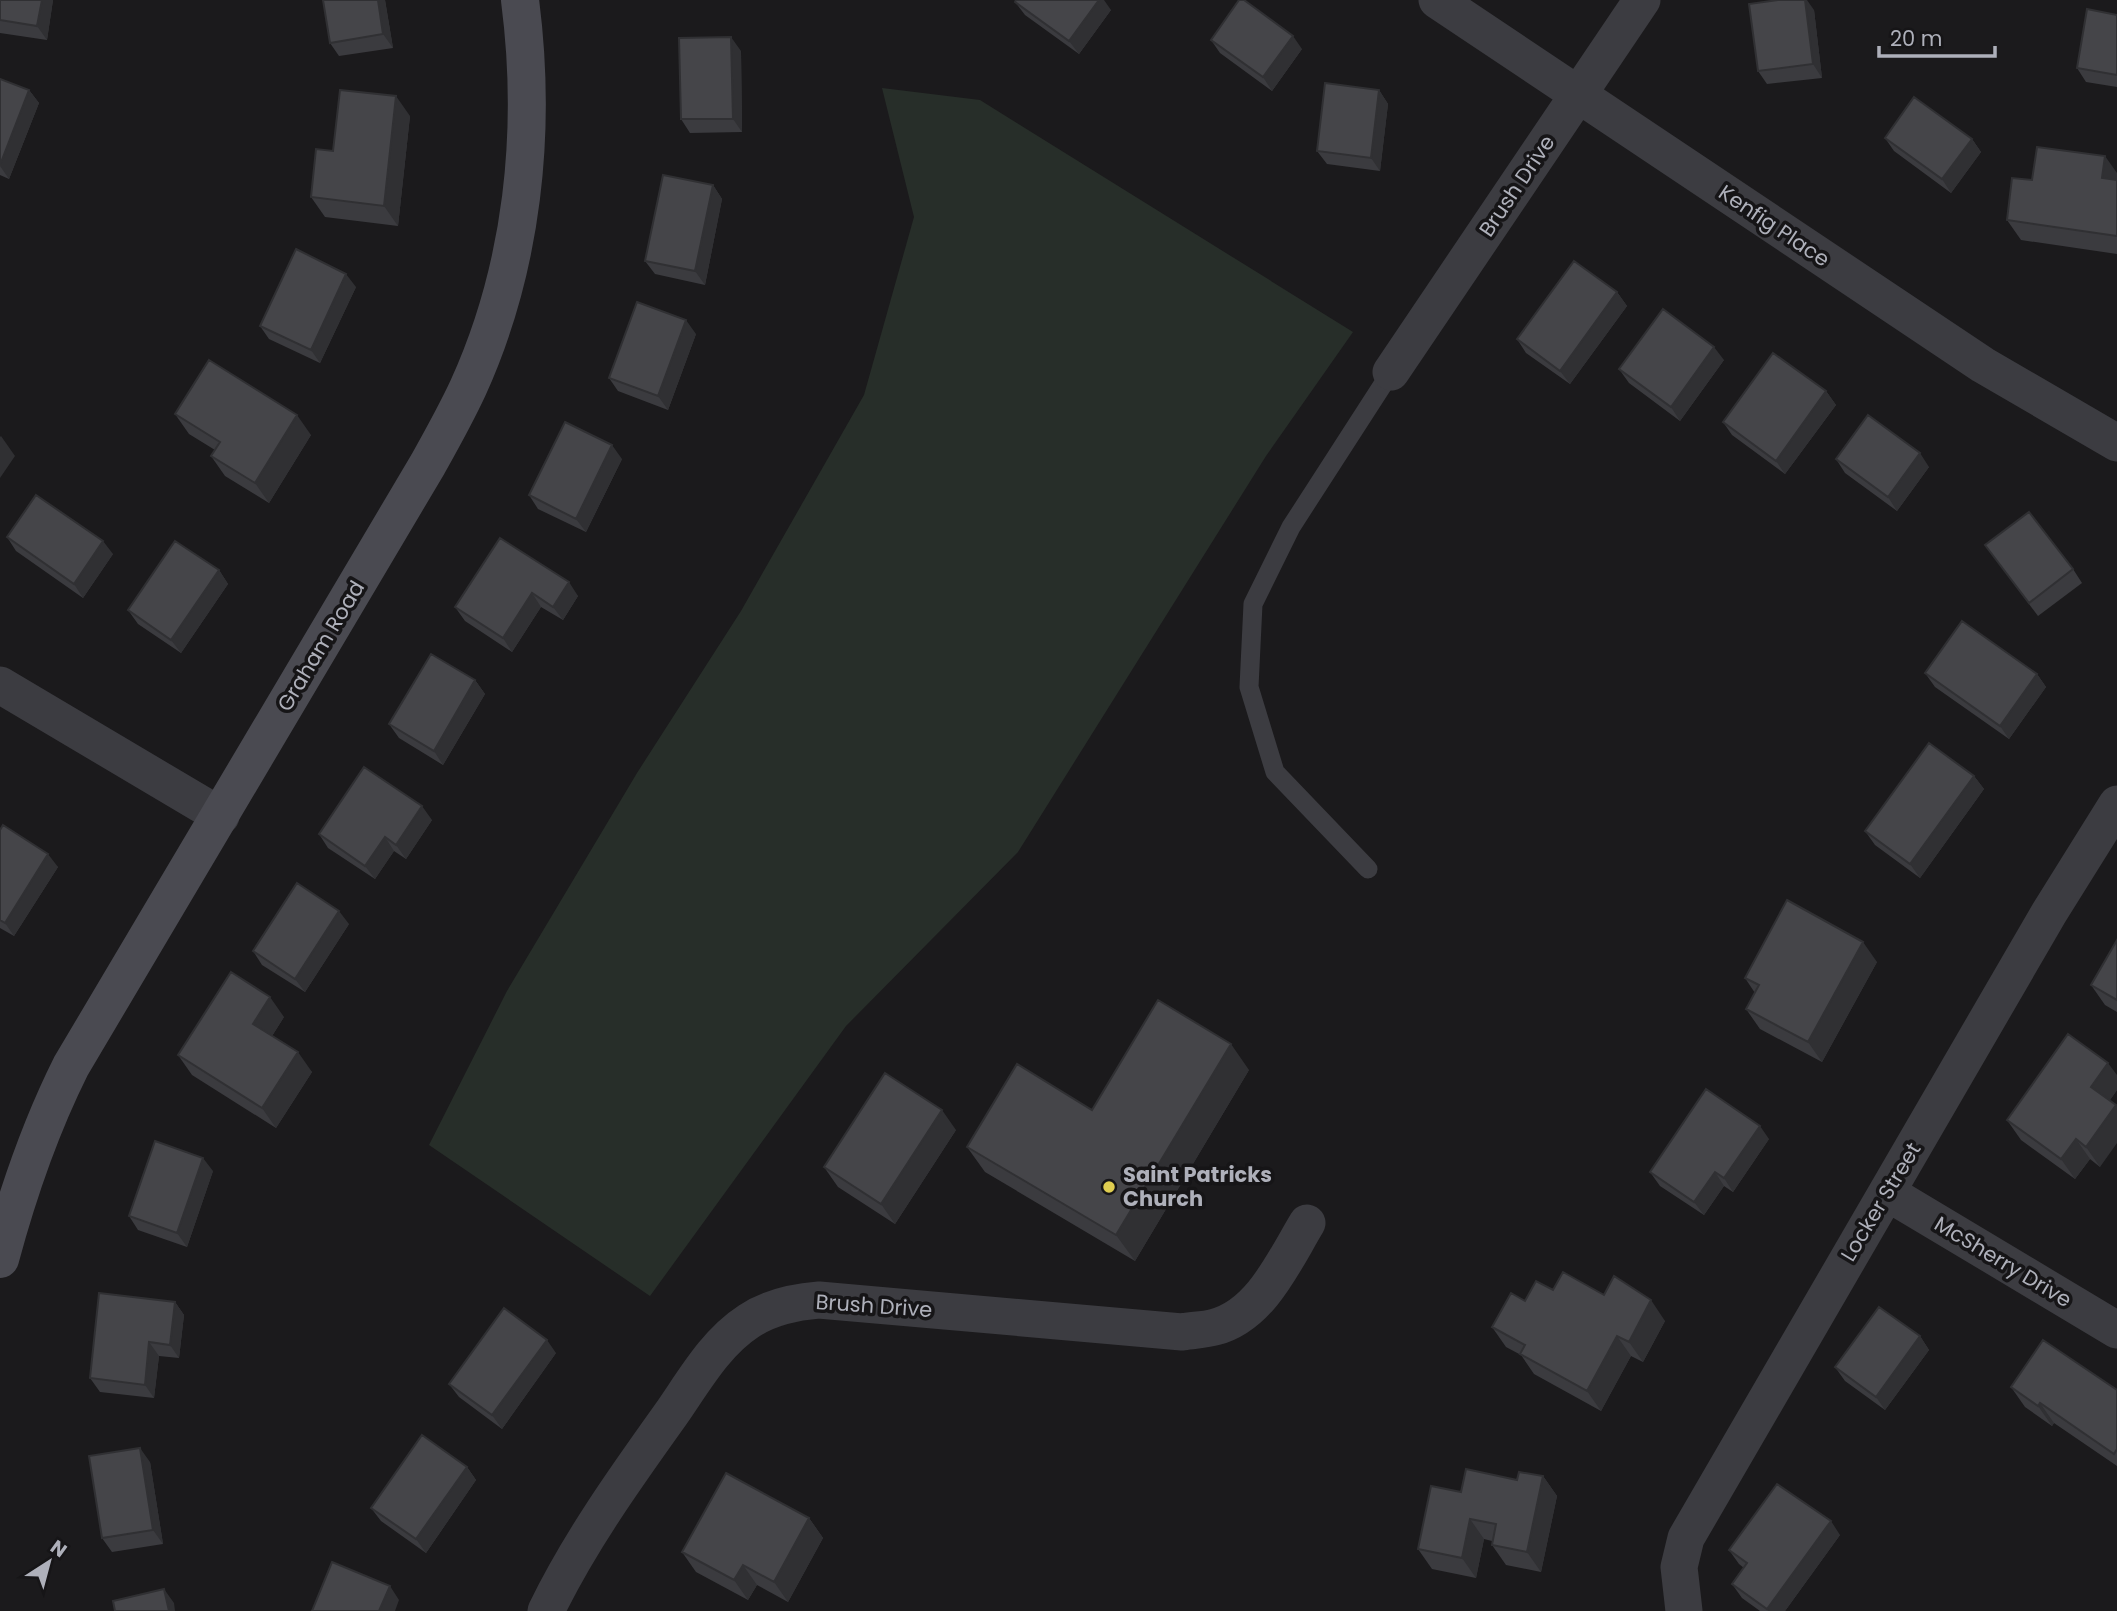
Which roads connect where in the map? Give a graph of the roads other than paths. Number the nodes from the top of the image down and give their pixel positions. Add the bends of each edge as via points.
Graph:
1 (520, 0) edge
2 (1437, 0) edge
3 (1642, 0) edge
4 (1578, 95) junction
5 (1391, 372) joint
6 (2117, 443) edge
7 (0, 685) edge
8 (2117, 804) edge
9 (221, 816) junction
10 (1368, 869) dead end
11 (1888, 1193) junction
12 (1307, 1223) dead end
13 (0, 1259) edge
14 (2117, 1330) edge
15 (545, 1611) edge
16 (1684, 1611) edge

1 - 9 street, Graham Road via 528,76 527,154 516,232 497,311 468,387 428,464
2 - 4 street, Kenfig Place
3 - 4 street, Brush Drive
4 - 5 street, Brush Drive
4 - 6 street, Kenfig Place via 1983,365
5 - 10 lane via 1291,527 1253,604 1249,687 1275,772
7 - 9 street
8 - 11 street, Locker Street
9 - 13 street, Graham Road via 71,1066 19,1190
11 - 14 street, McSherry Drive
11 - 16 street, Locker Street via 1686,1538 1679,1567
12 - 15 street, Brush Drive via 1266,1289 1243,1313 1216,1327 1182,1332 819,1300 787,1303 750,1320 722,1342 613,1495

